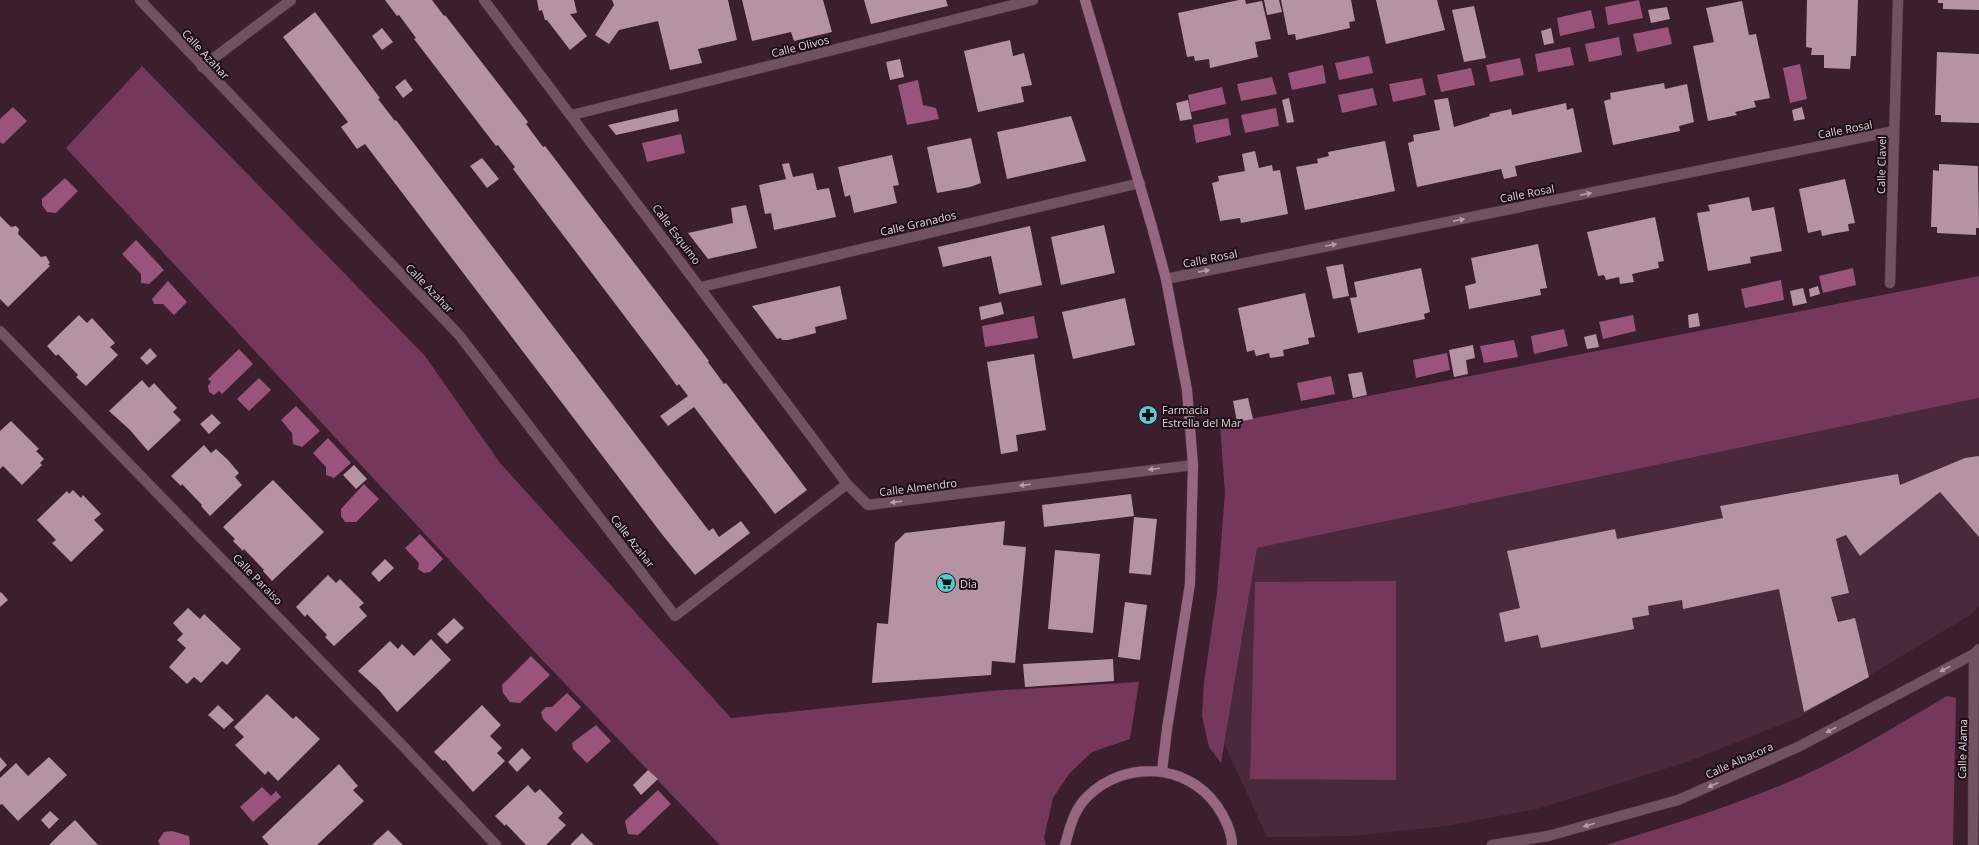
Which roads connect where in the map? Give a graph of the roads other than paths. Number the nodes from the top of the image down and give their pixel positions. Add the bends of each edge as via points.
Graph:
1 (140, 0) edge
2 (291, 0) edge
3 (484, 0) edge
4 (1033, 0) edge
5 (1085, 0) edge
6 (1898, 0) edge
7 (202, 67) junction
8 (572, 115) junction
9 (1894, 131) junction
10 (1140, 183) junction
11 (1166, 279) junction
12 (1890, 283) dead end
13 (701, 287) junction
14 (0, 331) edge
15 (1193, 465) junction
16 (847, 484) junction
17 (1977, 651) edge
18 (1162, 771) junction
19 (496, 845) edge
20 (1065, 845) edge
21 (1232, 845) edge
22 (1492, 845) edge
23 (1973, 845) edge

1 - 7 street, Calle Azahar
2 - 7 street
3 - 8 street, Calle Esquimo
4 - 8 street, Calle Olivos
5 - 10 main road
6 - 9 street, Calle Clavel
7 - 16 street, Calle Azahar via 459,335 675,616
8 - 13 street, Calle Esquimo
11 -> 9 street, Calle Rosal
9 - 12 street, Calle Clavel
10 - 11 main road
10 - 13 street, Calle Granados
11 - 15 main road via 1187,390
13 - 16 street, Calle Esquimo
14 - 19 street, Calle Paraiso
15 -> 16 street, Calle Almendro via 868,505
15 - 18 main road via 1190,584
17 -> 22 street, Calle Albacora via 1798,747 1678,800 1548,836
17 - 23 street, Calle Alama
18 - 20 main road via 1135,771 1109,780 1093,792 1072,819
18 - 21 main road via 1187,779 1209,794 1224,816

